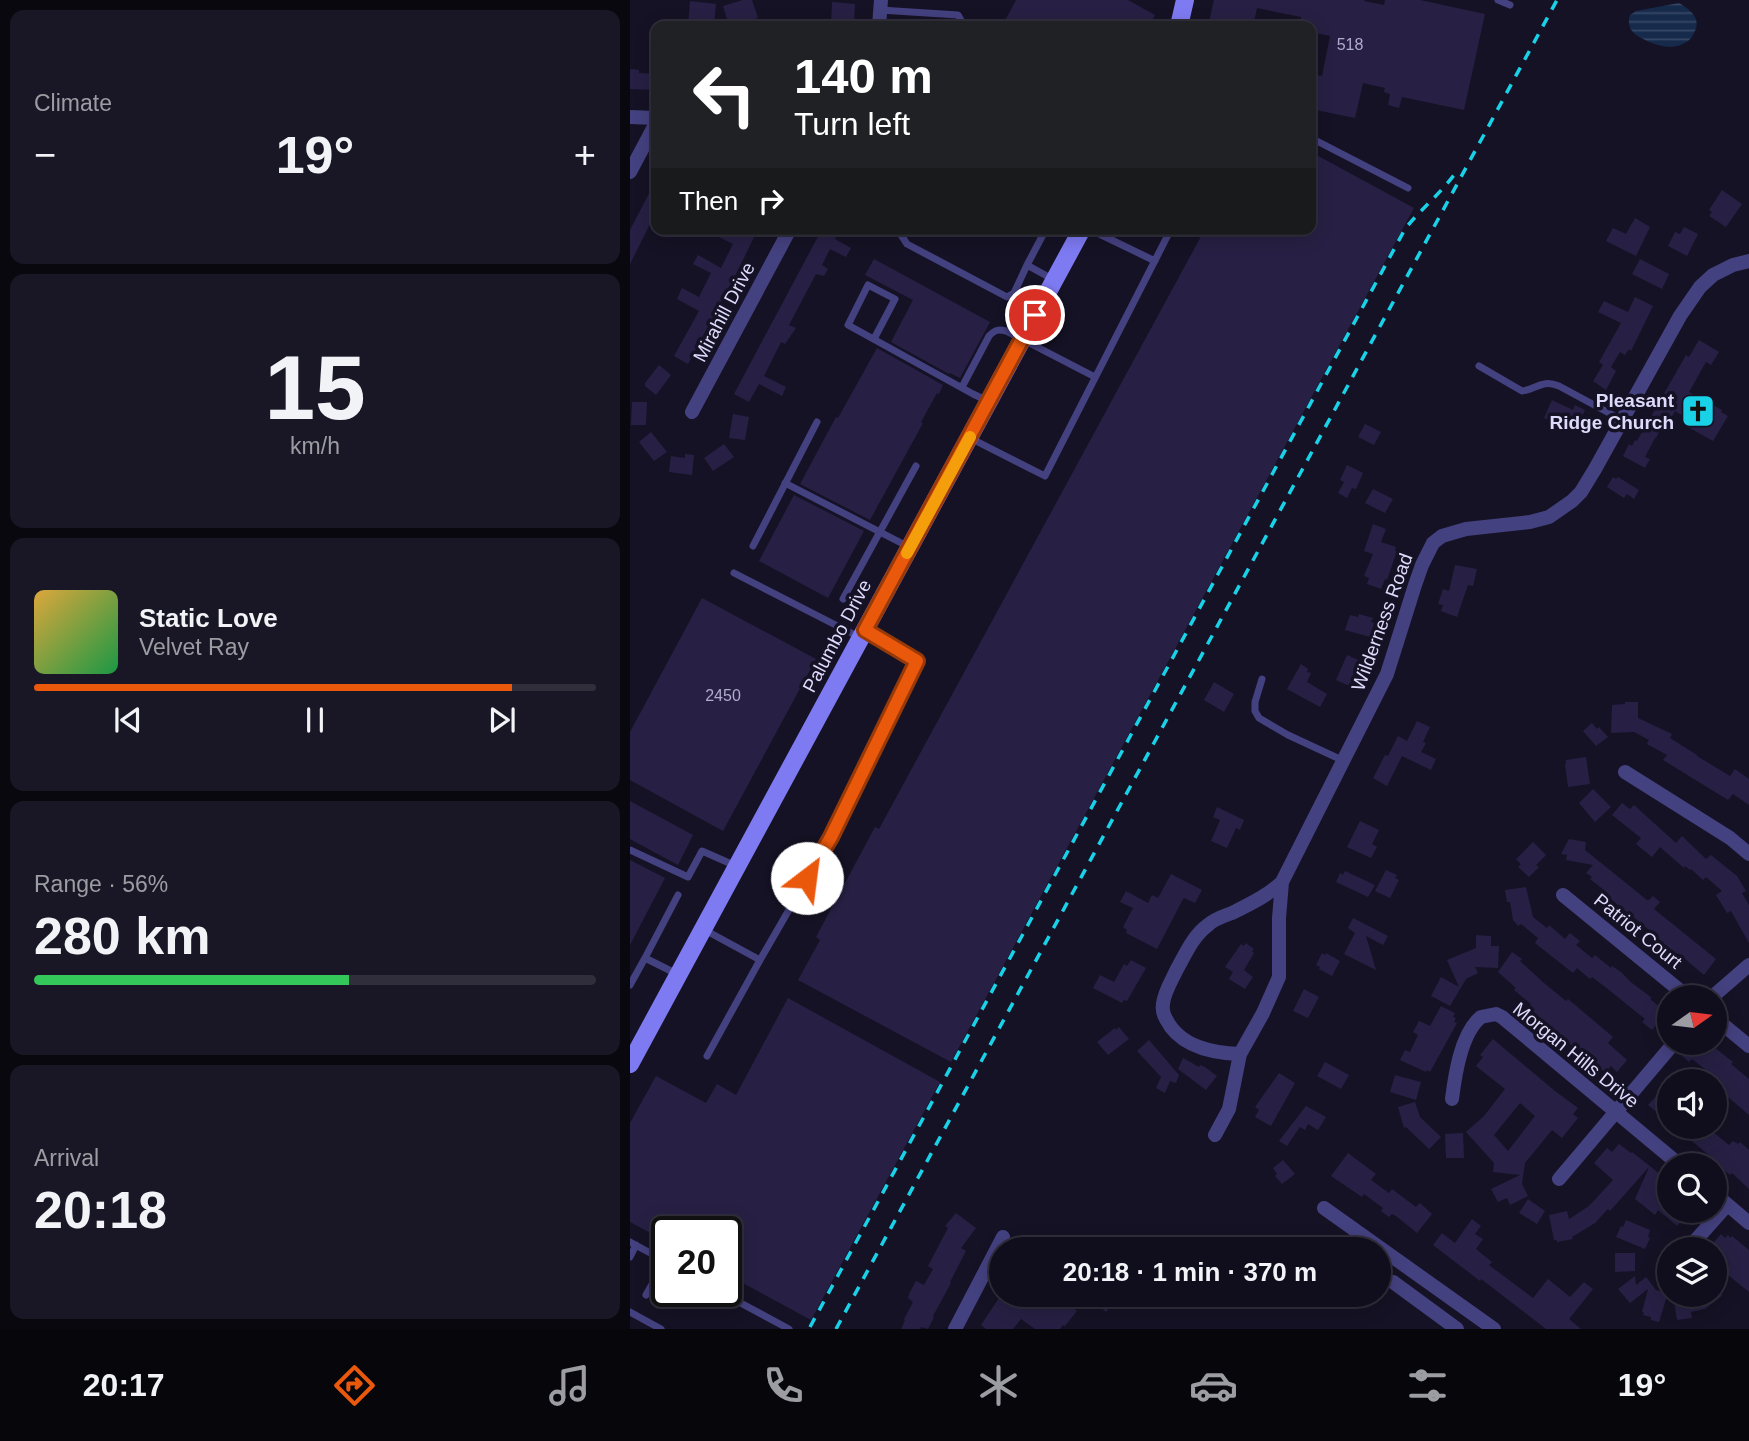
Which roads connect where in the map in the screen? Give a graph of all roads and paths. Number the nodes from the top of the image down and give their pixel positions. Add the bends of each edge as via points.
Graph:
1 (1498, 0) edge
2 (1181, 2) edge
3 (881, 5) edge
4 (1510, 5) dead end
5 (961, 21) edge
6 (1179, 21) edge
7 (630, 117) edge
8 (651, 119) edge
9 (651, 130) edge
10 (1316, 141) edge
11 (630, 172) edge
12 (1408, 188) dead end
13 (787, 235) edge
14 (901, 235) edge
15 (1043, 235) edge
16 (1079, 235) edge
17 (1101, 235) edge
18 (1168, 235) edge
19 (1155, 261) junction
20 (1749, 261) edge
21 (1027, 265) junction
22 (1054, 281) junction
23 (874, 339) junction
24 (1022, 339) junction
25 (1479, 366) dead end
26 (1095, 377) junction
27 (962, 387) junction
28 (989, 401) junction
29 (692, 412) dead end
30 (1623, 420) junction
31 (817, 422) dead end
32 (969, 438) junction
33 (916, 466) dead end
34 (786, 482) junction
35 (880, 532) junction
36 (752, 546) dead end
37 (909, 548) junction
38 (734, 573) dead end
39 (843, 599) dead end
40 (863, 634) junction
41 (1262, 679) dead end
42 (1344, 761) junction
43 (1625, 772) dead end
44 (630, 850) edge
45 (1749, 854) edge
46 (736, 866) junction
47 (1282, 882) junction
48 (678, 895) dead end
49 (1563, 895) dead end
50 (702, 928) junction
51 (645, 958) junction
52 (760, 960) junction
53 (1749, 965) edge
54 (677, 974) junction
55 (630, 985) edge
56 (1673, 985) edge
57 (1726, 985) edge
58 (1727, 1028) edge
59 (1749, 1046) edge
60 (1240, 1054) junction
61 (1664, 1055) edge
62 (707, 1056) dead end
63 (631, 1060) edge
64 (1452, 1100) dead end
65 (1615, 1111) junction
66 (1215, 1135) dead end
67 (1665, 1153) edge
68 (1559, 1179) dead end
69 (1727, 1205) edge
70 (1324, 1208) dead end
71 (1711, 1223) edge
72 (1749, 1223) edge
73 (1699, 1237) edge
74 (633, 1243) edge
75 (651, 1253) edge
76 (630, 1257) edge
77 (989, 1264) edge
78 (1393, 1282) dead end
79 (651, 1288) edge
80 (646, 1296) dead end
81 (742, 1304) edge
82 (630, 1312) edge
83 (661, 1329) edge
84 (789, 1329) edge
85 (955, 1329) edge
86 (1457, 1329) edge
87 (1494, 1329) edge

1 - 4 lane
2 - 6 street
3 - 5 lane via 958,15
7 - 8 street
9 - 11 street
10 - 12 lane
13 - 29 street, Mirahill Drive
14 - 21 lane via 907,244 1007,297 1014,293
15 - 21 lane
16 - 22 street, Palumbo Drive
17 - 19 lane
18 - 19 lane
19 - 26 lane
20 - 30 street, Wilderness Road via 1713,275 1700,287
21 - 22 lane
22 - 24 street, Palumbo Drive
23 - 23 lane via 848,325 868,285 895,299
23 - 27 lane
24 - 26 lane
24 - 27 lane via 994,331
24 - 28 street, Palumbo Drive
25 - 30 lane via 1522,391 1544,383 1559,386
26 - 32 lane via 1045,476
27 - 28 lane
28 - 32 street, Palumbo Drive
30 - 42 street, Wilderness Road via 1587,483 1562,509 1530,522 1457,531 1433,543 1387,674
31 - 34 lane
32 - 37 street, Palumbo Drive
33 - 35 lane
34 - 35 lane
34 - 36 lane
35 - 37 lane
35 - 39 lane
37 - 40 street, Palumbo Drive
38 - 40 lane
40 - 46 street, Palumbo Drive
40 - 52 lane via 917,661 831,837
41 - 42 lane via 1255,702 1259,718
42 - 47 street, Wilderness Road
43 - 45 street
44 - 46 lane via 688,877 702,851
46 - 50 street, Palumbo Drive
47 - 60 street, Wilderness Road via 1279,977
47 - 60 street via 1199,933 1163,1003 1168,1024 1185,1041
48 - 51 lane
49 - 56 street, Patriot Court
50 - 52 lane
50 - 54 street, Palumbo Drive
51 - 54 lane
51 - 55 lane
52 - 62 lane
53 - 57 street
54 - 63 street, Palumbo Drive
58 - 59 street
60 - 66 street, Wilderness Road via 1228,1109
61 - 65 street
64 - 65 street, Morgan Hills Drive via 1458,1061 1472,1027 1481,1017 1496,1014
65 - 67 street, Morgan Hills Drive
65 - 68 street
69 - 72 street
70 - 87 street
71 - 73 street
74 - 75 lane
74 - 76 lane
77 - 85 street
78 - 86 street
79 - 80 lane
81 - 84 lane
82 - 83 lane

